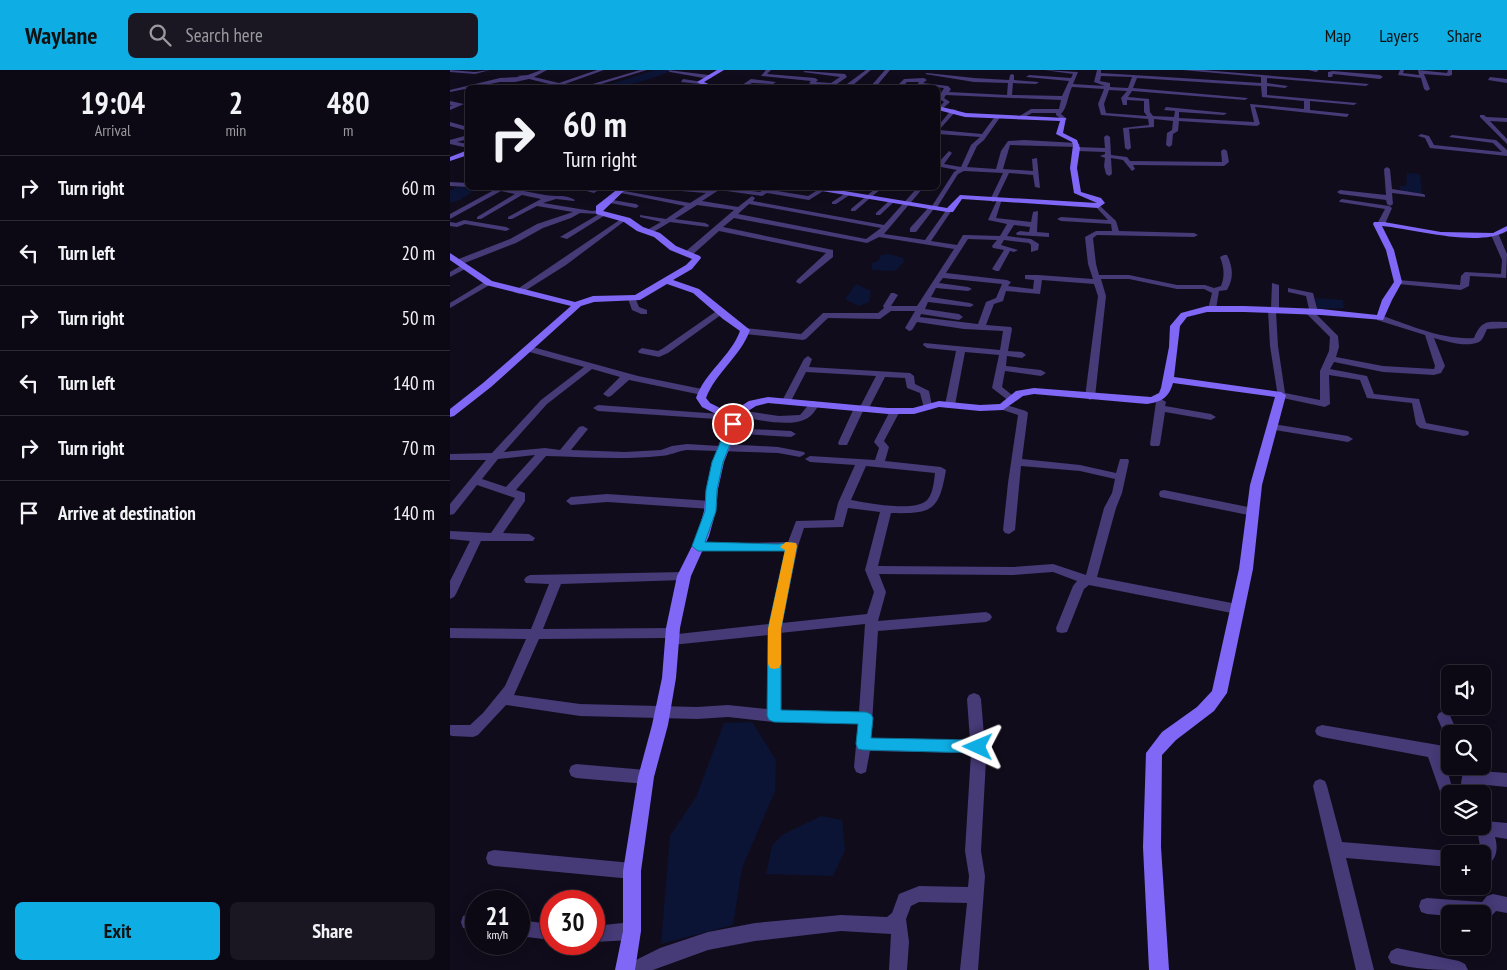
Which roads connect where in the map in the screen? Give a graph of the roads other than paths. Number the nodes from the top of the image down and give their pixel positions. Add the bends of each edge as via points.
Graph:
1 (488, 70) edge
2 (545, 70) edge
3 (602, 70) edge
4 (646, 70) edge
5 (721, 70) edge
6 (769, 70) edge
7 (773, 70) edge
8 (869, 70) edge
9 (888, 70) edge
10 (944, 70) edge
11 (1046, 70) edge
12 (1176, 70) edge
13 (1184, 70) edge
14 (1310, 70) edge
15 (1316, 70) edge
16 (1450, 70) edge
17 (450, 71) edge
18 (670, 71) edge
19 (805, 71) edge
20 (1216, 71) edge
21 (1229, 71) edge
22 (1402, 71) edge
23 (698, 72) dead end
24 (1099, 72) edge
25 (1245, 72) edge
26 (475, 73) junction
27 (965, 73) junction
28 (1421, 73) edge
29 (926, 74) dead end
30 (1279, 74) edge
31 (711, 75) junction
32 (1264, 75) junction
33 (520, 76) dead end
34 (845, 76) junction
35 (1012, 76) edge
36 (1135, 76) junction
37 (1330, 76) junction
38 (861, 77) junction
39 (1380, 77) dead end
40 (529, 78) junction
41 (791, 78) junction
42 (953, 78) junction
43 (1172, 78) junction
44 (465, 79) junction
45 (1490, 79) dead end
46 (1402, 80) dead end
47 (684, 81) dead end
48 (1212, 81) junction
49 (1507, 81) edge
50 (491, 82) junction
51 (700, 82) junction
52 (812, 82) junction
53 (1036, 82) dead end
54 (925, 83) junction
55 (1133, 83) junction
56 (1142, 83) dead end
57 (1244, 83) junction
58 (1424, 83) junction
59 (556, 84) junction
60 (833, 84) junction
61 (1188, 84) dead end
62 (1228, 84) junction
63 (1264, 84) junction
64 (477, 85) edge
65 (508, 85) edge
66 (552, 85) edge
67 (560, 85) edge
68 (592, 85) edge
69 (709, 85) edge
70 (745, 85) edge
71 (809, 85) edge
72 (838, 85) edge
73 (851, 85) edge
74 (874, 85) edge
75 (900, 85) edge
76 (933, 85) edge
77 (1070, 85) junction
78 (940, 87) edge
79 (465, 88) edge
80 (1001, 88) dead end
81 (1011, 89) junction
82 (1020, 89) dead end
83 (1426, 89) dead end
84 (1130, 90) junction
85 (450, 91) edge
86 (1105, 91) junction
87 (945, 93) junction
88 (1195, 95) junction
89 (984, 96) junction
90 (1168, 96) junction
91 (1264, 96) junction
92 (1009, 97) junction
93 (1064, 98) junction
94 (1124, 98) junction
95 (1245, 98) dead end
96 (1152, 99) junction
97 (1306, 99) junction
98 (450, 102) edge
99 (979, 103) dead end
100 (1354, 103) dead end
101 (464, 104) edge
102 (1252, 105) junction
103 (1264, 106) junction
104 (940, 107) edge
105 (1187, 107) dead end
106 (450, 108) edge
107 (940, 108) edge
108 (954, 110) junction
109 (1177, 110) junction
110 (1307, 110) junction
111 (465, 111) edge
112 (1059, 112) junction
113 (1224, 113) dead end
114 (450, 114) edge
115 (1347, 115) dead end
116 (998, 116) junction
117 (1128, 116) junction
118 (1021, 117) junction
119 (1151, 117) junction
120 (1176, 118) junction
121 (1064, 120) junction
122 (1507, 120) edge
123 (450, 124) edge
124 (465, 128) edge
125 (940, 128) edge
126 (940, 130) edge
127 (1022, 134) dead end
128 (984, 136) junction
129 (1422, 136) dead end
130 (1107, 137) dead end
131 (1452, 137) dead end
132 (465, 138) edge
133 (1067, 138) junction
134 (450, 142) edge
135 (450, 142) edge
136 (1507, 142) edge
137 (1050, 144) junction
138 (465, 145) edge
139 (1169, 145) dead end
140 (1128, 148) dead end
141 (1017, 150) dead end
142 (1024, 150) dead end
143 (1077, 150) junction
144 (1224, 150) dead end
145 (1047, 151) dead end
146 (465, 153) edge
147 (949, 153) dead end
148 (1108, 153) junction
149 (450, 159) edge
150 (1035, 159) dead end
151 (940, 162) edge
152 (940, 163) edge
153 (962, 169) junction
154 (1387, 169) dead end
155 (1003, 171) junction
156 (1036, 173) junction
157 (1109, 174) dead end
158 (450, 184) edge
159 (465, 185) edge
160 (1038, 187) dead end
161 (496, 190) edge
162 (508, 190) edge
163 (527, 190) edge
164 (589, 190) edge
165 (621, 190) edge
166 (627, 190) edge
167 (714, 190) edge
168 (725, 190) edge
169 (820, 190) edge
170 (877, 190) edge
171 (918, 190) edge
172 (594, 191) dead end
173 (849, 191) edge
174 (1340, 192) dead end
175 (521, 193) junction
176 (1390, 194) junction
177 (1423, 196) dead end
178 (870, 197) junction
179 (548, 198) junction
180 (572, 200) dead end
181 (996, 200) junction
182 (607, 201) junction
183 (892, 201) junction
184 (1342, 201) dead end
185 (834, 203) dead end
186 (905, 203) junction
187 (536, 204) junction
188 (691, 204) junction
189 (636, 206) dead end
190 (1098, 206) junction
191 (932, 208) junction
192 (1389, 208) junction
193 (738, 209) junction
194 (853, 210) dead end
195 (949, 210) junction
196 (579, 211) junction
197 (1036, 212) dead end
198 (602, 213) junction
199 (878, 214) dead end
200 (732, 215) junction
201 (450, 216) edge
202 (642, 216) dead end
203 (479, 218) dead end
204 (510, 218) dead end
205 (624, 219) junction
206 (843, 219) junction
207 (1061, 219) dead end
208 (668, 220) junction
209 (705, 222) dead end
210 (1114, 222) junction
211 (450, 224) edge
212 (1011, 224) junction
213 (1380, 224) junction
214 (1034, 225) junction
215 (886, 227) junction
216 (717, 228) junction
217 (1507, 228) edge
218 (506, 229) dead end
219 (913, 230) dead end
220 (650, 232) junction
221 (1020, 232) dead end
222 (1116, 233) junction
223 (828, 234) junction
224 (1032, 234) junction
225 (1494, 234) junction
226 (878, 235) junction
227 (1046, 235) dead end
228 (1194, 235) dead end
229 (564, 237) dead end
230 (1002, 238) junction
231 (926, 244) junction
232 (960, 248) junction
233 (1034, 250) dead end
234 (688, 254) junction
235 (1224, 257) dead end
236 (456, 262) edge
237 (996, 269) dead end
238 (450, 275) edge
239 (942, 275) junction
240 (1028, 277) dead end
241 (1038, 277) junction
242 (1097, 279) junction
243 (666, 281) junction
244 (800, 282) dead end
245 (1398, 282) junction
246 (489, 283) junction
247 (934, 285) junction
248 (1275, 285) dead end
249 (1003, 288) junction
250 (968, 289) dead end
251 (1214, 290) junction
252 (1291, 290) dead end
253 (517, 292) junction
254 (894, 295) dead end
255 (632, 299) junction
256 (927, 299) junction
257 (577, 305) junction
258 (970, 305) dead end
259 (450, 306) edge
260 (888, 308) junction
261 (1212, 309) junction
262 (1272, 310) junction
263 (644, 312) dead end
264 (721, 312) junction
265 (1311, 312) junction
266 (918, 313) junction
267 (959, 317) dead end
268 (1380, 318) junction
269 (1507, 325) edge
270 (981, 327) junction
271 (909, 328) dead end
272 (745, 331) junction
273 (956, 332) dead end
274 (1428, 333) junction
275 (1008, 337) junction
276 (927, 345) dead end
277 (529, 349) junction
278 (961, 349) junction
279 (642, 351) dead end
280 (1004, 353) junction
281 (1022, 355) dead end
282 (1333, 358) junction
283 (808, 359) dead end
284 (591, 366) junction
285 (1000, 368) junction
286 (803, 369) junction
287 (1325, 372) junction
288 (1041, 373) dead end
289 (882, 374) junction
290 (627, 376) junction
291 (1169, 380) junction
292 (702, 392) junction
293 (608, 394) dead end
294 (1282, 395) junction
295 (1090, 397) junction
296 (1012, 399) junction
297 (787, 401) junction
298 (1161, 403) junction
299 (814, 404) junction
300 (950, 405) junction
301 (927, 406) junction
302 (1003, 407) junction
303 (598, 408) dead end
304 (861, 408) junction
305 (895, 411) junction
306 (450, 414) edge
307 (735, 415) junction
308 (1211, 418) dead end
309 (583, 428) dead end
310 (1273, 428) junction
311 (730, 431) junction
312 (1464, 433) dead end
313 (791, 434) dead end
314 (1348, 439) dead end
315 (843, 443) dead end
316 (1155, 444) dead end
317 (723, 448) junction
318 (545, 451) junction
319 (564, 452) junction
320 (495, 456) junction
321 (805, 456) joint
322 (450, 457) edge
323 (1124, 461) dead end
324 (862, 462) junction
325 (1016, 462) junction
326 (879, 464) junction
327 (1120, 477) junction
328 (475, 481) junction
329 (508, 492) junction
330 (1164, 494) dead end
331 (571, 501) dead end
332 (844, 503) junction
333 (711, 505) junction
334 (886, 510) junction
335 (450, 511) edge
336 (1253, 512) junction
337 (1009, 530) dead end
338 (450, 535) edge
339 (495, 536) junction
340 (477, 537) junction
341 (529, 538) dead end
342 (698, 546) junction
343 (792, 546) junction
344 (871, 570) junction
345 (684, 576) junction
346 (557, 578) junction
347 (530, 580) dead end
348 (1088, 580) junction
349 (450, 594) edge
350 (1237, 609) junction
351 (986, 617) dead end
352 (872, 622) junction
353 (1062, 628) dead end
354 (774, 629) junction
355 (450, 633) edge
356 (535, 634) junction
357 (672, 636) junction
358 (503, 699) junction
359 (974, 699) dead end
360 (663, 712) junction
361 (774, 716) junction
362 (1444, 717) dead end
363 (866, 718) junction
364 (1447, 725) edge
365 (451, 730) edge
366 (1322, 731) dead end
367 (863, 744) junction
368 (978, 747) junction
369 (1434, 751) junction
370 (1441, 752) edge
371 (861, 767) dead end
372 (576, 771) dead end
373 (1481, 775) edge
374 (646, 777) junction
375 (1507, 780) edge
376 (1445, 785) edge
377 (1320, 786) dead end
378 (1491, 828) edge
379 (1507, 831) edge
380 (1334, 849) junction
381 (494, 858) dead end
382 (1441, 858) edge
383 (632, 871) junction
384 (975, 895) junction
385 (1427, 906) dead end
386 (1507, 906) edge
387 (898, 919) junction
388 (632, 931) junction
389 (605, 933) edge
390 (1397, 957) dead end
391 (625, 970) edge
392 (634, 970) edge
393 (898, 970) edge
394 (969, 970) edge
395 (1159, 970) edge
396 (1365, 970) edge
397 (1459, 970) edge

1 - 26 street
2 - 40 street
3 - 59 street
4 - 68 street
5 - 31 street
6 - 41 street via 763,75
7 - 19 street
8 - 38 street
9 - 74 street
10 - 27 street
11 - 77 street via 1076,73
12 - 43 street
13 - 20 street
14 - 15 street
16 - 28 street via 1449,75
17 - 26 street
18 - 31 street
19 - 34 street
20 - 21 street
20 - 48 street
21 - 25 street
21 - 62 street
22 - 28 street via 1400,74
23 - 31 street
24 - 36 street
24 - 86 street via 1097,82 1108,84
25 - 32 street
25 - 57 street
26 - 44 street
27 - 35 street
27 - 42 street
28 - 58 street
29 - 42 street
30 - 32 street
30 - 37 street
30 - 37 street via 1363,82
30 - 63 street via 1287,88
31 - 51 street
32 - 63 street
33 - 40 street
34 - 38 street
34 - 60 street
35 - 42 street
35 - 53 street
35 - 77 street
35 - 81 street
36 - 43 street
36 - 55 street
37 - 39 street via 1333,72
38 - 73 street
40 - 50 street
40 - 59 street
41 - 52 street via 816,80
41 - 70 street via 782,82 751,81
42 - 54 street
43 - 48 street
43 - 90 street
44 - 50 street
44 - 85 street
45 - 49 street
46 - 58 street
47 - 51 street
48 - 57 street via 1213,91 1242,93
48 - 62 street
50 - 64 street
50 - 65 street
51 - 69 street
52 - 60 street
52 - 71 street
54 - 75 street via 906,80
54 - 76 street
55 - 56 street
55 - 84 street
57 - 62 street
57 - 63 street
58 - 83 street
59 - 66 street
59 - 67 street
60 - 72 street
61 - 88 street via 1196,85
63 - 91 street
77 - 86 street
77 - 93 street
78 - 87 street via 948,89
79 - 85 street
80 - 81 street
81 - 82 street
81 - 92 street
84 - 86 street
84 - 90 street
84 - 94 street
86 - 117 street via 1101,104 1103,114
87 - 89 street
87 - 104 street via 941,98 947,102
88 - 90 street
88 - 95 street
89 - 92 street
89 - 99 street
90 - 96 street
90 - 102 street
91 - 97 street
91 - 103 street
92 - 93 street
93 - 112 street via 1063,109
94 - 96 street
94 - 117 street
96 - 119 street via 1147,112
97 - 100 street
97 - 110 street
98 - 101 street
101 - 106 street
102 - 103 street
102 - 120 street via 1257,124
103 - 110 street
105 - 109 street via 1167,105 1166,110
107 - 108 street
108 - 116 street via 966,115
108 - 125 street
109 - 113 street
109 - 120 street
110 - 115 street
111 - 114 street
112 - 118 street via 1031,111
112 - 121 street
116 - 118 street
116 - 128 street
117 - 119 street
118 - 121 street
119 - 120 street
119 - 140 street via 1151,128 1126,128
120 - 139 street via 1175,132 1170,133
121 - 133 street via 1059,134
122 - 136 street via 1483,117
123 - 124 street
126 - 128 street
127 - 133 street
128 - 153 street via 974,146
129 - 131 street via 1427,137 1432,147 1507,154 1494,141
130 - 148 street
132 - 135 street
133 - 143 street via 1075,141
134 - 138 street
137 - 143 street
137 - 145 street
137 - 155 street via 1008,143 1004,151
141 - 142 street
143 - 148 street
143 - 190 street via 1073,163 1078,194 1098,200 1101,203
144 - 148 street via 1224,164 1131,166 1125,158
146 - 149 street
147 - 151 street
148 - 157 street
150 - 156 street
152 - 153 street
153 - 155 street via 986,173
153 - 191 street
154 - 176 street
155 - 156 street
155 - 181 street
156 - 160 street
158 - 159 street
161 - 201 street
162 - 175 street
163 - 175 street
164 - 172 street
165 - 182 street
166 - 188 street
167 - 188 street
168 - 169 street via 762,194 765,191 809,198
170 - 178 street
171 - 186 street
173 - 178 street
173 - 185 street
174 - 176 street
175 - 179 street
175 - 203 street
176 - 177 street
176 - 192 street
178 - 183 street
178 - 194 street
179 - 180 street
179 - 187 street
181 - 190 street
181 - 195 street via 960,197
181 - 212 street via 992,220
182 - 189 street
182 - 198 street via 599,208
183 - 186 street
183 - 199 street
184 - 192 street
186 - 191 street
186 - 215 street
187 - 196 street
187 - 204 street
188 - 193 street via 714,209
188 - 208 street
190 - 210 street
191 - 195 street
191 - 219 street
192 - 213 street
193 - 200 street
193 - 206 street via 750,200
195 - 231 street
196 - 198 street
196 - 236 street via 540,226 514,241
197 - 214 street
198 - 205 street
198 - 229 street
200 - 216 street
200 - 223 street
202 - 208 street
205 - 220 street
205 - 253 street
206 - 215 street
206 - 223 street
207 - 210 street
208 - 209 street
208 - 220 street
210 - 222 street
211 - 218 street via 464,222
212 - 214 street
212 - 230 street
213 - 225 street via 1432,233
213 - 245 street via 1376,226 1390,250
214 - 224 street
215 - 226 street
216 - 234 street
216 - 244 street via 830,252
217 - 225 street
220 - 234 street
221 - 224 street
222 - 228 street
222 - 242 street via 1096,233 1089,238
223 - 226 street via 867,241
224 - 227 street
225 - 245 street via 1506,260 1503,276 1468,274 1465,286 1461,288
226 - 231 street
230 - 232 street via 967,233
230 - 233 street via 1033,242
230 - 237 street via 996,247 1011,249
231 - 232 street
232 - 239 street
234 - 243 street via 697,258 696,261
235 - 251 street via 1229,276 1227,283 1224,288
236 - 238 street
236 - 246 street
239 - 247 street
239 - 249 street via 1007,282
240 - 241 street
241 - 242 street
241 - 249 street via 1037,292
242 - 251 street via 1128,277 1177,288
242 - 295 street via 1102,296
243 - 255 street
243 - 264 street via 696,291
245 - 268 street
246 - 253 street
246 - 259 street
247 - 250 street
247 - 256 street
248 - 262 street via 1275,310
249 - 270 street via 1000,299 990,302
251 - 261 street via 1216,297
252 - 265 street via 1310,295
253 - 257 street
254 - 260 street
255 - 257 street via 593,299
255 - 263 street via 636,308
256 - 258 street
256 - 266 street
257 - 277 street
260 - 266 street
260 - 272 street via 880,316 824,315 803,337
261 - 262 street
261 - 291 street via 1184,315 1175,326
262 - 265 street
262 - 294 street
264 - 272 street
264 - 279 street via 659,354
265 - 268 street
265 - 282 street via 1334,336
266 - 267 street
266 - 270 street
266 - 271 street
268 - 274 street
269 - 274 street via 1487,325 1474,341
270 - 275 street via 1008,329
272 - 292 street
273 - 275 street
274 - 282 street via 1440,366 1438,371 1383,368
275 - 280 street
276 - 278 street
277 - 284 street
277 - 306 street
278 - 280 street
278 - 300 street
280 - 281 street
280 - 285 street
282 - 287 street
283 - 286 street
284 - 290 street
284 - 320 street via 544,402
285 - 288 street
285 - 296 street via 997,388
286 - 289 street
286 - 297 street
287 - 294 street via 1325,404
287 - 312 street via 1364,378 1370,396 1416,401 1424,426
289 - 301 street via 909,376 910,386 924,391
289 - 304 street
290 - 292 street
290 - 293 street
291 - 294 street
291 - 298 street
292 - 307 street via 702,402
294 - 310 street
295 - 296 street via 1034,391 1020,393
295 - 298 street
296 - 302 street
297 - 299 street
297 - 307 street via 753,403
298 - 308 street
298 - 316 street
299 - 304 street
299 - 307 street via 801,418
300 - 301 street
300 - 302 street
301 - 305 street via 914,411
302 - 325 street via 1023,413
303 - 307 street
304 - 305 street
304 - 315 street
305 - 326 street via 879,442 884,447
307 - 311 street
309 - 319 street
310 - 314 street
310 - 336 street via 1256,484
311 - 313 street
311 - 317 street
317 - 319 street via 687,447 663,453 625,455
317 - 321 street via 778,450
317 - 333 street
318 - 319 street
318 - 320 street
318 - 329 street
320 - 322 street
320 - 328 street
321 - 324 street
323 - 327 street
324 - 326 street
324 - 332 street
325 - 327 street via 1080,468
325 - 337 street
326 - 334 street via 942,470 935,497 929,505
327 - 348 street via 1096,565
328 - 329 street
328 - 335 street
329 - 339 street via 521,496 520,501
330 - 336 street
331 - 333 street via 607,498
332 - 334 street
332 - 343 street via 838,524 800,524
333 - 342 street
334 - 344 street
336 - 350 street
338 - 340 street
339 - 340 street
339 - 341 street
340 - 349 street
342 - 343 street
342 - 345 street
343 - 354 street
344 - 348 street via 1013,571 1053,568
344 - 352 street via 880,592
345 - 346 street
345 - 357 street
346 - 347 street
346 - 356 street
348 - 350 street
348 - 353 street via 1079,586
350 - 395 street via 1219,693 1212,705 1169,736 1154,753 1152,847
351 - 352 street
352 - 354 street
352 - 363 street
354 - 357 street
354 - 361 street
355 - 356 street
356 - 357 street
356 - 358 street
357 - 360 street
358 - 360 street via 580,710
358 - 365 street via 473,730
359 - 368 street
360 - 361 street via 728,710
360 - 374 street
361 - 363 street
362 - 364 street
363 - 367 street
366 - 369 street
367 - 368 street
367 - 371 street
368 - 384 street via 973,851 977,876
369 - 370 street
369 - 376 street
372 - 374 street
373 - 375 street
374 - 383 street
377 - 380 street
378 - 379 street
380 - 382 street
380 - 396 street
381 - 383 street
383 - 388 street
384 - 387 street via 919,894 905,900
384 - 394 street
385 - 386 street via 1485,911 1493,902
387 - 392 street via 890,926 841,923 755,932 708,941 660,957
387 - 393 street
388 - 389 street
388 - 391 street
390 - 397 street

